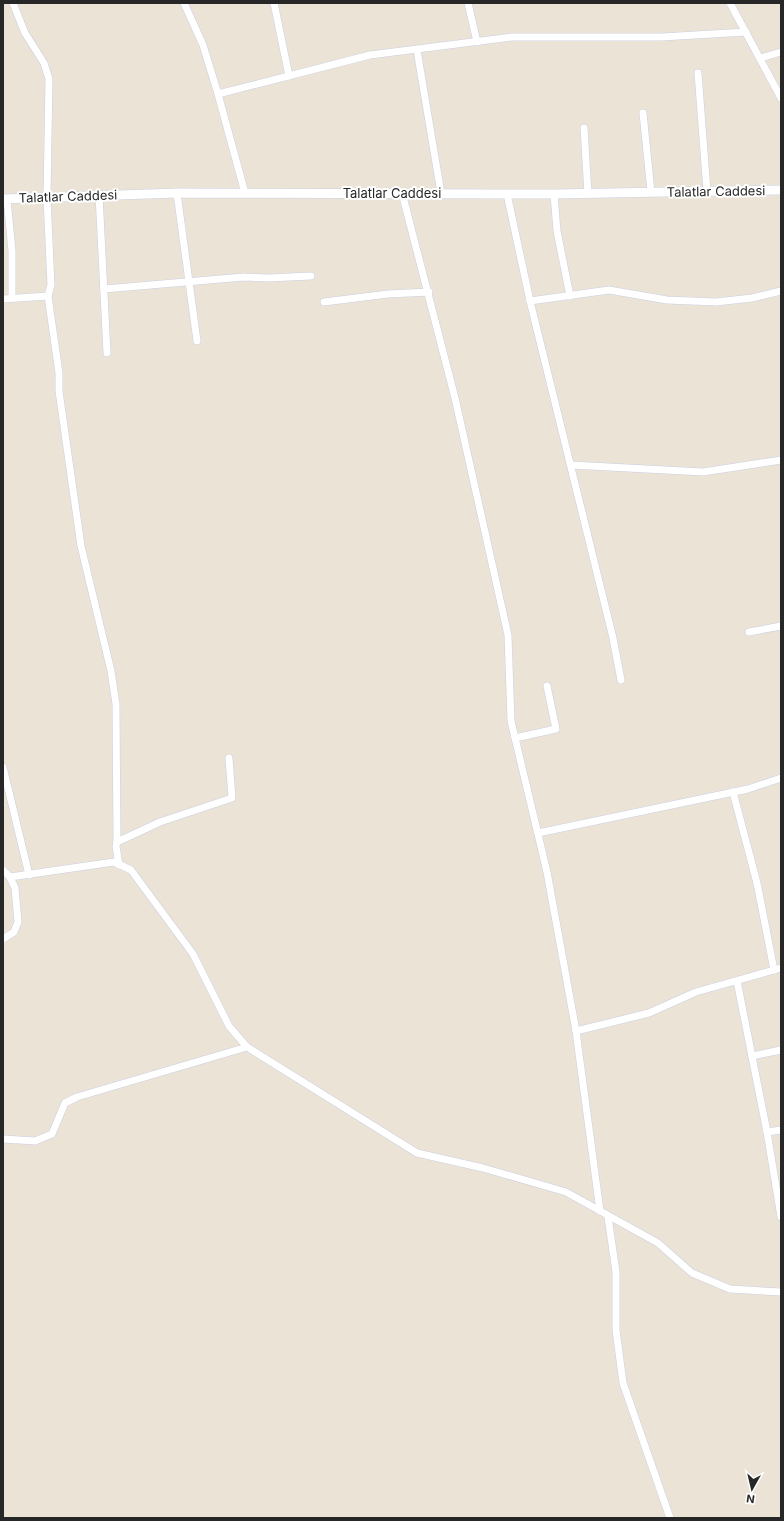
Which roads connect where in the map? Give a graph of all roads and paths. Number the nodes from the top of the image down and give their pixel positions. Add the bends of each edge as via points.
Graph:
1 (13, 3) edge
2 (184, 3) edge
3 (274, 3) edge
4 (468, 3) edge
5 (730, 3) edge
6 (746, 32) junction
7 (477, 42) junction
8 (417, 50) junction
9 (781, 52) edge
10 (761, 58) junction
11 (698, 72) dead end
12 (289, 76) junction
13 (218, 94) junction
14 (781, 98) edge
15 (643, 113) dead end
16 (584, 128) dead end
17 (707, 190) junction
18 (781, 190) edge
19 (651, 192) junction
20 (177, 193) junction
21 (245, 193) junction
22 (402, 193) junction
23 (442, 194) junction
24 (507, 194) junction
25 (554, 194) junction
26 (588, 194) junction
27 (98, 195) junction
28 (47, 198) junction
29 (5, 199) edge
30 (311, 276) dead end
31 (189, 280) junction
32 (104, 289) junction
33 (429, 292) junction
34 (781, 292) edge
35 (48, 296) junction
36 (570, 296) junction
37 (3, 298) edge
38 (12, 298) junction
39 (530, 301) junction
40 (324, 302) dead end
41 (197, 341) dead end
42 (107, 353) dead end
43 (781, 460) edge
44 (571, 465) junction
45 (781, 626) edge
46 (749, 632) dead end
47 (621, 680) dead end
48 (547, 686) dead end
49 (515, 738) junction
50 (229, 758) dead end
51 (3, 767) edge
52 (781, 778) edge
53 (733, 792) junction
54 (538, 833) junction
55 (117, 842) junction
56 (120, 864) junction
57 (3, 870) edge
58 (29, 875) junction
59 (10, 877) junction
60 (3, 939) edge
61 (777, 969) edge
62 (737, 981) junction
63 (576, 1031) junction
64 (248, 1047) junction
65 (781, 1050) edge
66 (752, 1056) junction
67 (781, 1130) edge
68 (767, 1132) junction
69 (3, 1139) edge
70 (600, 1211) junction
71 (608, 1217) junction
72 (781, 1217) edge
73 (781, 1292) edge
74 (670, 1518) edge

1 - 28 street via 25,33 44,63 49,79
2 - 13 street via 202,45
3 - 12 street
4 - 7 street
5 - 6 street
6 - 7 street via 662,37 512,37
6 - 10 street
7 - 8 street
8 - 12 street via 370,55
8 - 23 street
9 - 10 street
10 - 14 street
11 - 17 street
12 - 13 street
13 - 21 street
15 - 19 street
16 - 26 street
17 - 18 street, Talatlar Caddesi
17 - 19 street, Talatlar Caddesi
19 - 26 street, Talatlar Caddesi
20 - 21 street, Talatlar Caddesi
20 - 27 street, Talatlar Caddesi
20 - 31 street
21 - 22 street, Talatlar Caddesi
22 - 23 street, Talatlar Caddesi
22 - 33 street
23 - 24 street, Talatlar Caddesi
24 - 25 street, Talatlar Caddesi
24 - 39 street
25 - 26 street, Talatlar Caddesi
25 - 36 street via 557,231
27 - 28 street, Talatlar Caddesi
27 - 32 street
28 - 29 street, Talatlar Caddesi
28 - 35 street via 51,285
29 - 38 street via 12,251
30 - 31 street
31 - 32 street
31 - 41 street
32 - 42 street
33 - 40 street
33 - 49 street via 508,635 511,721
34 - 36 street via 716,302 667,300 608,290
35 - 38 street
35 - 55 street via 81,546 111,671 116,704
36 - 39 street
37 - 38 street
39 - 44 street
43 - 44 street via 703,472
44 - 47 street
45 - 46 street
48 - 49 street via 556,729
49 - 54 street
50 - 55 street via 232,798 160,822
51 - 58 street
52 - 53 street
53 - 54 street
53 - 61 street
54 - 63 street
55 - 56 street
56 - 58 street via 114,862
56 - 64 street via 131,870 192,954 229,1026
57 - 59 street
58 - 59 street
59 - 60 street via 15,888 18,922 14,932
61 - 62 street
62 - 63 street via 696,992 649,1013
62 - 66 street
63 - 70 street
64 - 69 street via 77,1097 65,1103 52,1134 35,1141
64 - 70 street via 417,1153 483,1168 566,1192
65 - 66 street
66 - 68 street
67 - 68 street
68 - 72 street
70 - 71 street
71 - 73 street via 658,1243 692,1273 730,1289
71 - 74 street via 616,1272 616,1330 623,1383

